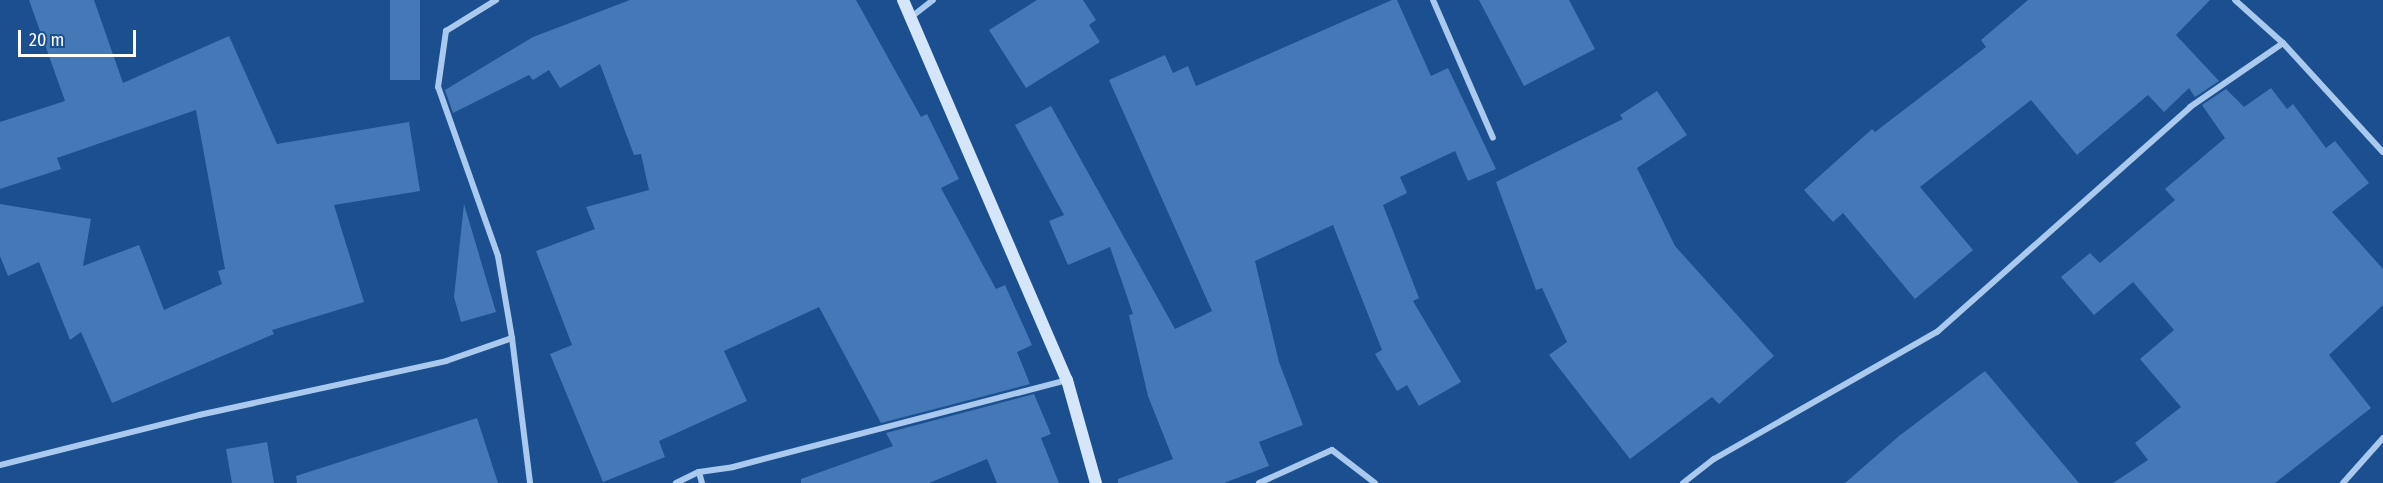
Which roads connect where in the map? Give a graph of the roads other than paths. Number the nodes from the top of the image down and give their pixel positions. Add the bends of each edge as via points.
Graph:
1 (496, 0) edge
2 (903, 0) edge
3 (933, 0) edge
4 (1433, 0) edge
5 (2235, 0) edge
6 (910, 18) junction
7 (2283, 43) junction
8 (1493, 138) dead end
9 (2383, 152) edge
10 (512, 338) junction
11 (1067, 380) junction
12 (2383, 438) edge
13 (0, 465) edge
14 (699, 472) junction
15 (530, 483) edge
16 (676, 483) edge
17 (702, 483) edge
18 (1096, 483) edge
19 (1259, 483) edge
20 (1375, 483) edge
21 (1683, 483) edge
22 (2343, 483) edge

1 - 10 street via 446,31 438,87 498,256
2 - 6 street
3 - 6 street
4 - 8 street
5 - 7 street
6 - 11 street
7 - 9 street
7 - 21 street via 2190,107 1937,332 1714,459
10 - 13 street via 446,361 199,415
10 - 15 street
11 - 14 street via 733,467
11 - 18 street
12 - 22 street
14 - 16 street
14 - 17 street
19 - 20 street via 1332,450

